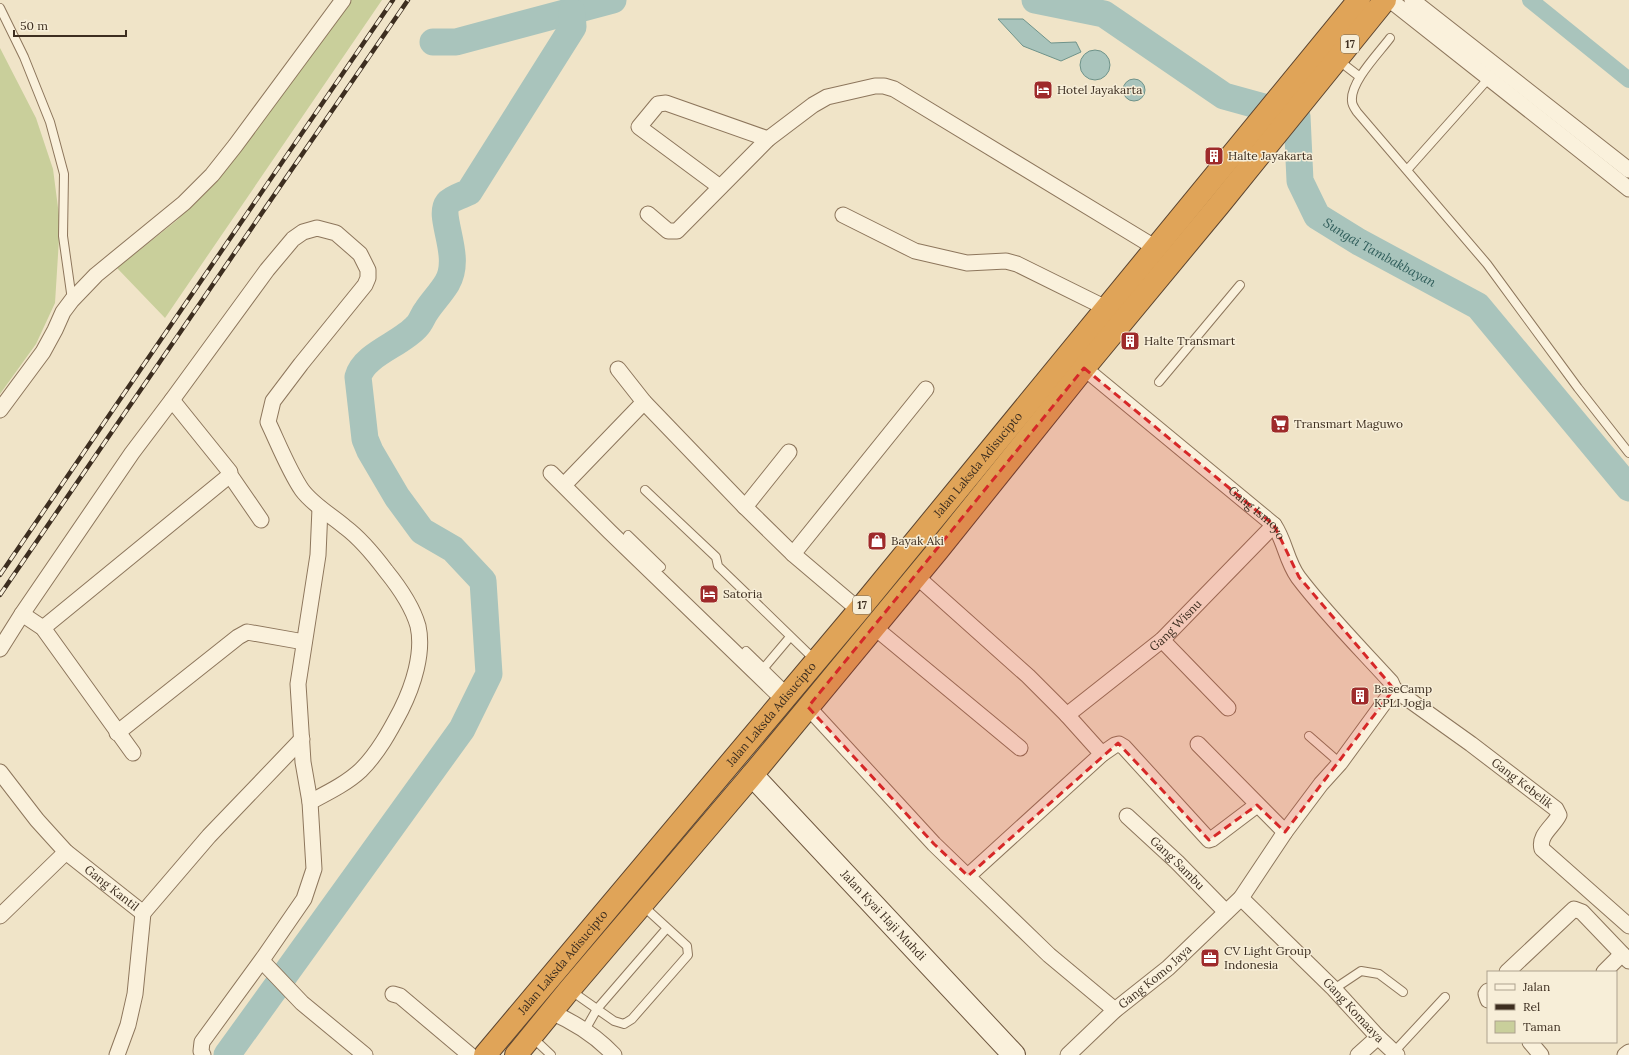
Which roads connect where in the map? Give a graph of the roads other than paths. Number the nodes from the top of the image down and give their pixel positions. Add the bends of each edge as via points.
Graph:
1 (343, 0) edge
2 (1359, 0) edge
3 (1385, 0) edge
4 (1390, 0) edge
5 (1412, 0) edge
6 (0, 8) edge
7 (1390, 38) dead end
8 (1337, 60) junction
9 (1360, 77) junction
10 (1489, 78) junction
11 (1529, 101) junction
12 (768, 139) junction
13 (1243, 158) junction
14 (1407, 170) junction
15 (1629, 170) edge
16 (720, 187) junction
17 (1629, 189) edge
18 (648, 214) dead end
19 (843, 215) dead end
20 (1156, 248) junction
21 (1240, 285) dead end
22 (72, 300) junction
23 (1106, 308) junction
24 (1084, 368) junction
25 (618, 369) dead end
26 (1159, 382) dead end
27 (926, 389) dead end
28 (172, 400) junction
29 (644, 402) junction
30 (0, 410) edge
31 (789, 452) dead end
32 (1629, 453) edge
33 (551, 472) dead end
34 (230, 475) junction
35 (564, 485) junction
36 (645, 490) dead end
37 (745, 507) junction
38 (320, 508) junction
39 (261, 520) dead end
40 (1274, 525) junction
41 (628, 535) dead end
42 (793, 554) junction
43 (661, 567) dead end
44 (916, 576) junction
45 (859, 610) junction
46 (22, 614) junction
47 (874, 627) junction
48 (43, 628) junction
49 (790, 637) junction
50 (1162, 640) junction
51 (304, 642) junction
52 (0, 649) edge
53 (746, 651) dead end
54 (816, 660) junction
55 (763, 669) junction
56 (1394, 689) junction
57 (786, 696) junction
58 (808, 707) junction
59 (1228, 708) dead end
60 (1067, 715) junction
61 (117, 733) junction
62 (1309, 736) dead end
63 (302, 739) junction
64 (1198, 744) dead end
65 (1020, 748) dead end
66 (133, 753) dead end
67 (1102, 754) junction
68 (1340, 763) junction
69 (0, 772) edge
70 (752, 775) junction
71 (310, 802) junction
72 (1257, 805) junction
73 (1127, 816) dead end
74 (1285, 832) junction
75 (66, 852) junction
76 (968, 876) junction
77 (1241, 898) junction
78 (642, 905) junction
79 (1226, 912) junction
80 (143, 913) junction
81 (0, 916) edge
82 (1629, 926) edge
83 (667, 928) junction
84 (1626, 958) edge
85 (262, 961) junction
86 (1508, 971) edge
87 (1606, 971) edge
88 (570, 989) junction
89 (1334, 989) junction
90 (1403, 992) dead end
91 (393, 994) dead end
92 (1445, 997) dead end
93 (597, 1009) junction
94 (1115, 1010) junction
95 (551, 1012) junction
96 (585, 1030) junction
97 (532, 1036) junction
98 (1378, 1037) junction
99 (1531, 1043) edge
100 (1629, 1052) edge
101 (1396, 1053) edge
102 (117, 1055) edge
103 (203, 1055) edge
104 (365, 1055) edge
105 (470, 1055) edge
106 (485, 1055) edge
107 (516, 1055) edge
108 (551, 1055) edge
109 (614, 1055) edge
110 (1014, 1055) edge
111 (1068, 1055) edge
112 (1358, 1055) edge
113 (1541, 1055) edge
114 (1625, 1055) edge

1 - 22 street via 212,175 184,203 96,276
2 - 13 highway, Jalan Laksda Adisucipto / 17 via 1298,74
3 - 8 highway, Jalan Laksda Adisucipto / 17
4 - 10 street
5 - 11 street
6 - 22 lane via 50,122 64,174 63,236
7 - 9 lane
8 - 9 lane
8 - 13 highway, Jalan Laksda Adisucipto / 17 via 1315,88
9 - 14 lane via 1352,92 1352,103
10 - 11 street
10 - 14 lane
11 - 15 street
11 - 17 street
12 - 16 street
12 - 16 street via 666,103 658,104 639,127
12 - 20 street via 827,97 884,86 894,89
13 - 20 highway, Jalan Laksda Adisucipto / 17
13 - 24 highway, Jalan Laksda Adisucipto / 17
14 - 32 lane via 1487,264
16 - 18 street via 677,231 668,231
19 - 23 street via 915,251 967,263 1006,261 1017,264
20 - 23 highway, Jalan Laksda Adisucipto / 17
21 - 26 lane
22 - 30 street via 63,312 43,352
23 - 45 highway, Jalan Laksda Adisucipto / 17
24 - 40 street, Gang Ismoyo
24 - 44 highway, Jalan Laksda Adisucipto / 17
25 - 29 street
27 - 42 street
28 - 34 street
28 - 38 street via 267,270 293,239 317,228 336,233 360,254 368,270 368,278 273,401 268,422 302,490
28 - 46 street via 132,453
29 - 35 street
29 - 37 street
31 - 37 street
33 - 35 street
34 - 39 street
34 - 48 street
35 - 57 street via 610,532
36 - 49 lane via 716,557 718,566
37 - 42 street
38 - 51 street via 318,555
38 - 71 street via 369,548 397,584 418,626 419,646 411,690 387,736 361,770 335,789
40 - 50 street, Gang Wisnu
40 - 56 street, Gang Ismoyo via 1290,564 1299,577 1338,625 1391,682
41 - 43 lane
42 - 45 street
44 - 47 highway, Jalan Laksda Adisucipto / 17
44 - 60 street via 1028,676
45 - 54 highway, Jalan Laksda Adisucipto / 17
46 - 48 street
46 - 52 street
47 - 58 highway, Jalan Laksda Adisucipto / 17
47 - 65 street
48 - 61 street
49 - 54 lane
49 - 55 lane
50 - 59 street
50 - 60 street, Gang Wisnu
51 - 61 street via 247,632
51 - 63 street via 298,684
53 - 55 lane
54 - 57 highway, Jalan Laksda Adisucipto / 17
55 - 57 lane
56 - 68 street, Gang Komo Jaya
56 - 82 street, Gang Kebelik via 1556,809 1559,815 1542,837 1542,849
57 - 106 highway, Jalan Laksda Adisucipto / 17
58 - 70 highway, Jalan Laksda Adisucipto / 17
58 - 76 street via 934,844
60 - 67 street
61 - 66 street
62 - 68 lane
63 - 71 street
63 - 80 street via 209,836
64 - 72 street
67 - 72 street via 1115,745 1120,744 1124,747 1209,840
67 - 76 street
68 - 74 street, Gang Komo Jaya
69 - 75 street, Gang Kantil via 37,820
70 - 78 highway, Jalan Laksda Adisucipto / 17
70 - 110 street, Jalan Kyai Haji Muhdi
71 - 85 street via 314,869 304,899
72 - 74 street
73 - 79 street, Gang Sambu
74 - 77 street, Gang Komo Jaya
75 - 80 street, Gang Kantil
75 - 81 street
76 - 94 street via 1049,955
77 - 79 street, Gang Komo Jaya
77 - 89 street, Gang Komaaya
78 - 83 lane
78 - 88 highway, Jalan Laksda Adisucipto / 17
79 - 94 street, Gang Komo Jaya via 1168,968
80 - 102 street, Gang Kantil via 135,994 128,1025
83 - 93 lane
83 - 93 lane via 687,946 688,955 632,1019 624,1024 614,1021
84 - 86 street via 1582,912 1574,909
84 - 87 street
85 - 103 street via 202,1042
85 - 104 street via 302,1003
88 - 93 lane
88 - 95 highway, Jalan Laksda Adisucipto / 17
89 - 90 lane via 1361,972 1379,974
89 - 98 street, Gang Komaaya
91 - 105 street via 400,996
92 - 101 lane
93 - 96 lane
94 - 111 street, Gang Komo Jaya
95 - 96 street
95 - 97 highway, Jalan Laksda Adisucipto / 17
96 - 109 street via 601,1041
97 - 107 highway, Jalan Laksda Adisucipto / 17
97 - 108 lane
98 - 101 street, Gang Komaaya
98 - 112 street
99 - 113 street
100 - 114 street

